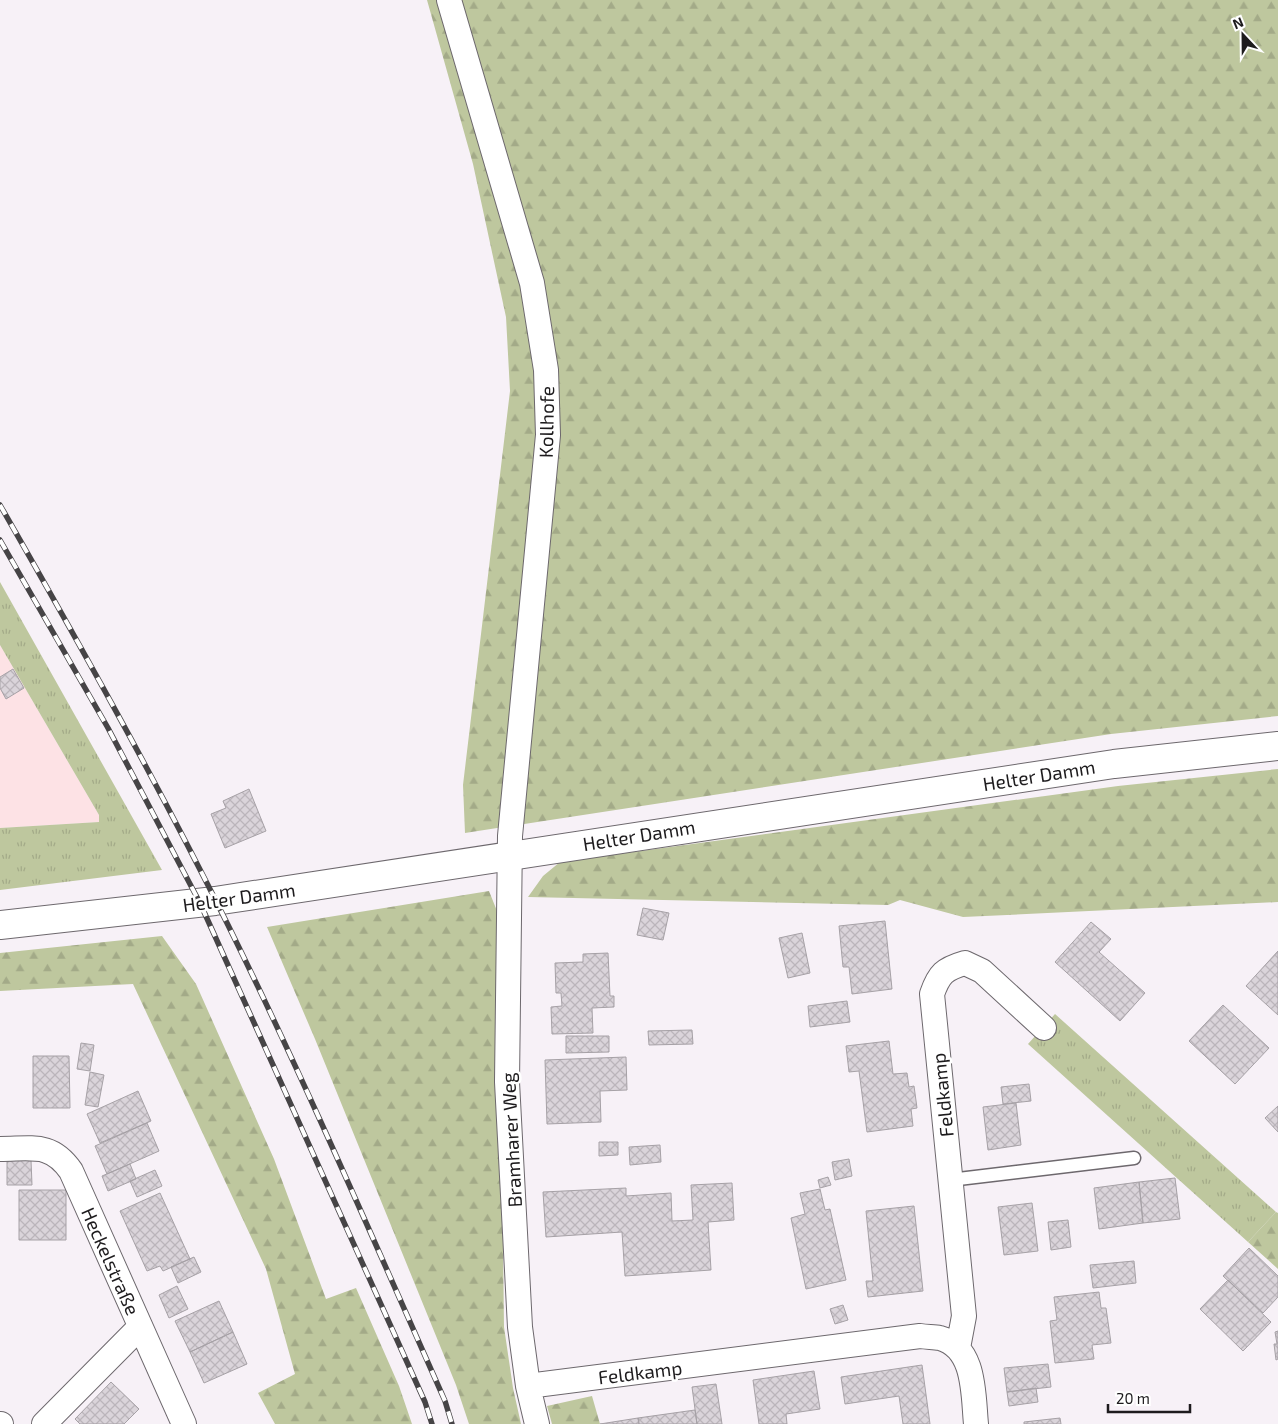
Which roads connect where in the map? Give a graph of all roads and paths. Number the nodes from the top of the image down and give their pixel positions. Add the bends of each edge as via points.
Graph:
1 (450, 0) edge
2 (1278, 746) edge
3 (510, 854) junction
4 (0, 925) edge
5 (1044, 1028) dead end
6 (0, 1149) edge
7 (1134, 1158) dead end
8 (950, 1180) junction
9 (140, 1327) junction
10 (958, 1348) junction
11 (528, 1386) junction
12 (44, 1424) edge
13 (184, 1424) edge
14 (537, 1424) edge
15 (976, 1424) edge

1 - 3 street, Kollhofe via 532,282 546,370 548,435
2 - 3 street, Helter Damm via 1114,764
3 - 4 street, Helter Damm via 215,901
3 - 11 street, Bramharer Weg via 507,1082 520,1326
5 - 8 street, Feldkamp via 982,971 964,963 950,967 938,977 932,994
6 - 9 street, Heckelstraße via 41,1149 60,1156 71,1171
7 - 8 lane
8 - 10 street, Feldkamp via 964,1316
9 - 12 street
9 - 13 street, Heckelstraße
10 - 11 street, Feldkamp via 941,1338 920,1336
10 - 15 street via 971,1378
11 - 14 street, Bramharer Weg

